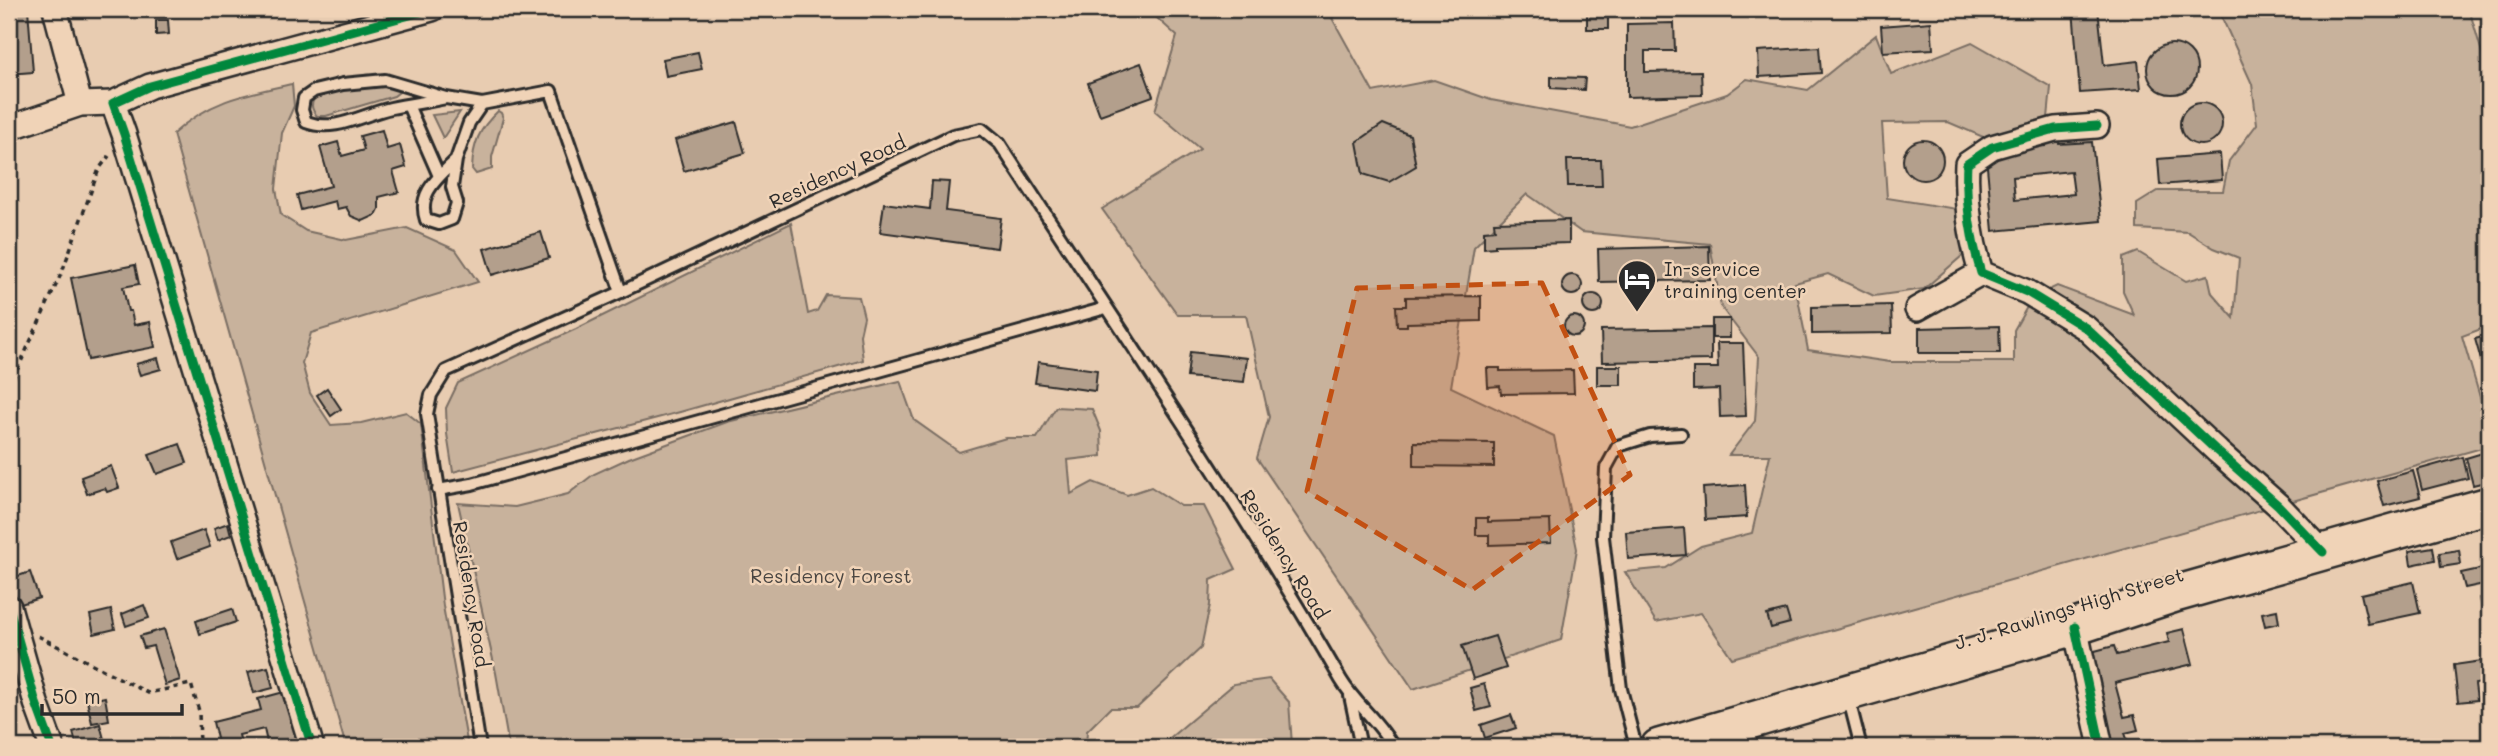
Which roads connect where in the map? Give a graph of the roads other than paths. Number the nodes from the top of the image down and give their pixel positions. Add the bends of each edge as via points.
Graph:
1 (55, 9) edge
2 (432, 9) edge
3 (446, 98) junction
4 (113, 103) junction
5 (80, 104) junction
6 (482, 104) junction
7 (408, 106) junction
8 (2096, 126) dead end
9 (9, 128) edge
10 (456, 160) junction
11 (439, 176) junction
12 (1981, 272) junction
13 (621, 292) junction
14 (1106, 308) junction
15 (1917, 309) dead end
16 (1681, 434) dead end
17 (438, 490) junction
18 (2489, 505) edge
19 (2323, 552) junction
20 (10, 612) edge
21 (2075, 627) junction
22 (1847, 693) junction
23 (1349, 694) junction
24 (52, 747) edge
25 (312, 747) edge
26 (480, 747) edge
27 (1361, 747) edge
28 (1393, 747) edge
29 (1636, 747) edge
30 (1659, 747) edge
31 (1861, 747) edge
32 (2101, 747) edge

1 - 5 street
2 - 4 street via 150,86
3 - 6 lane
3 - 7 lane
3 - 7 lane via 385,80 314,90 304,98 302,110 306,122 319,127
4 - 5 street
4 - 25 street
5 - 9 street
6 - 10 lane via 469,123
6 - 13 lane via 551,92
7 - 11 lane
8 - 12 street via 2055,129 2002,144 1967,164 1970,235
10 - 11 lane
10 - 11 lane via 452,187 457,203 452,219 439,224 426,220 422,208 427,191
12 - 15 street
12 - 19 street via 2026,292 2086,328
13 - 14 lane, Residency Road via 953,135 982,130 1000,144
13 - 17 lane, Residency Road via 446,371 431,395 427,414
14 - 17 lane
14 - 23 lane, Residency Road via 1295,600
16 - 29 lane via 1650,436 1618,446 1606,468 1603,537 1621,689
17 - 26 lane, Residency Road
18 - 19 main road, J. J. Rawlings High Street
19 - 21 main road, J. J. Rawlings High Street
20 - 24 street
21 - 22 main road, J. J. Rawlings High Street
21 - 32 street
22 - 30 main road, J. J. Rawlings High Street
22 - 31 lane
23 - 27 lane, Residency Road
23 - 28 lane, Residency Road

